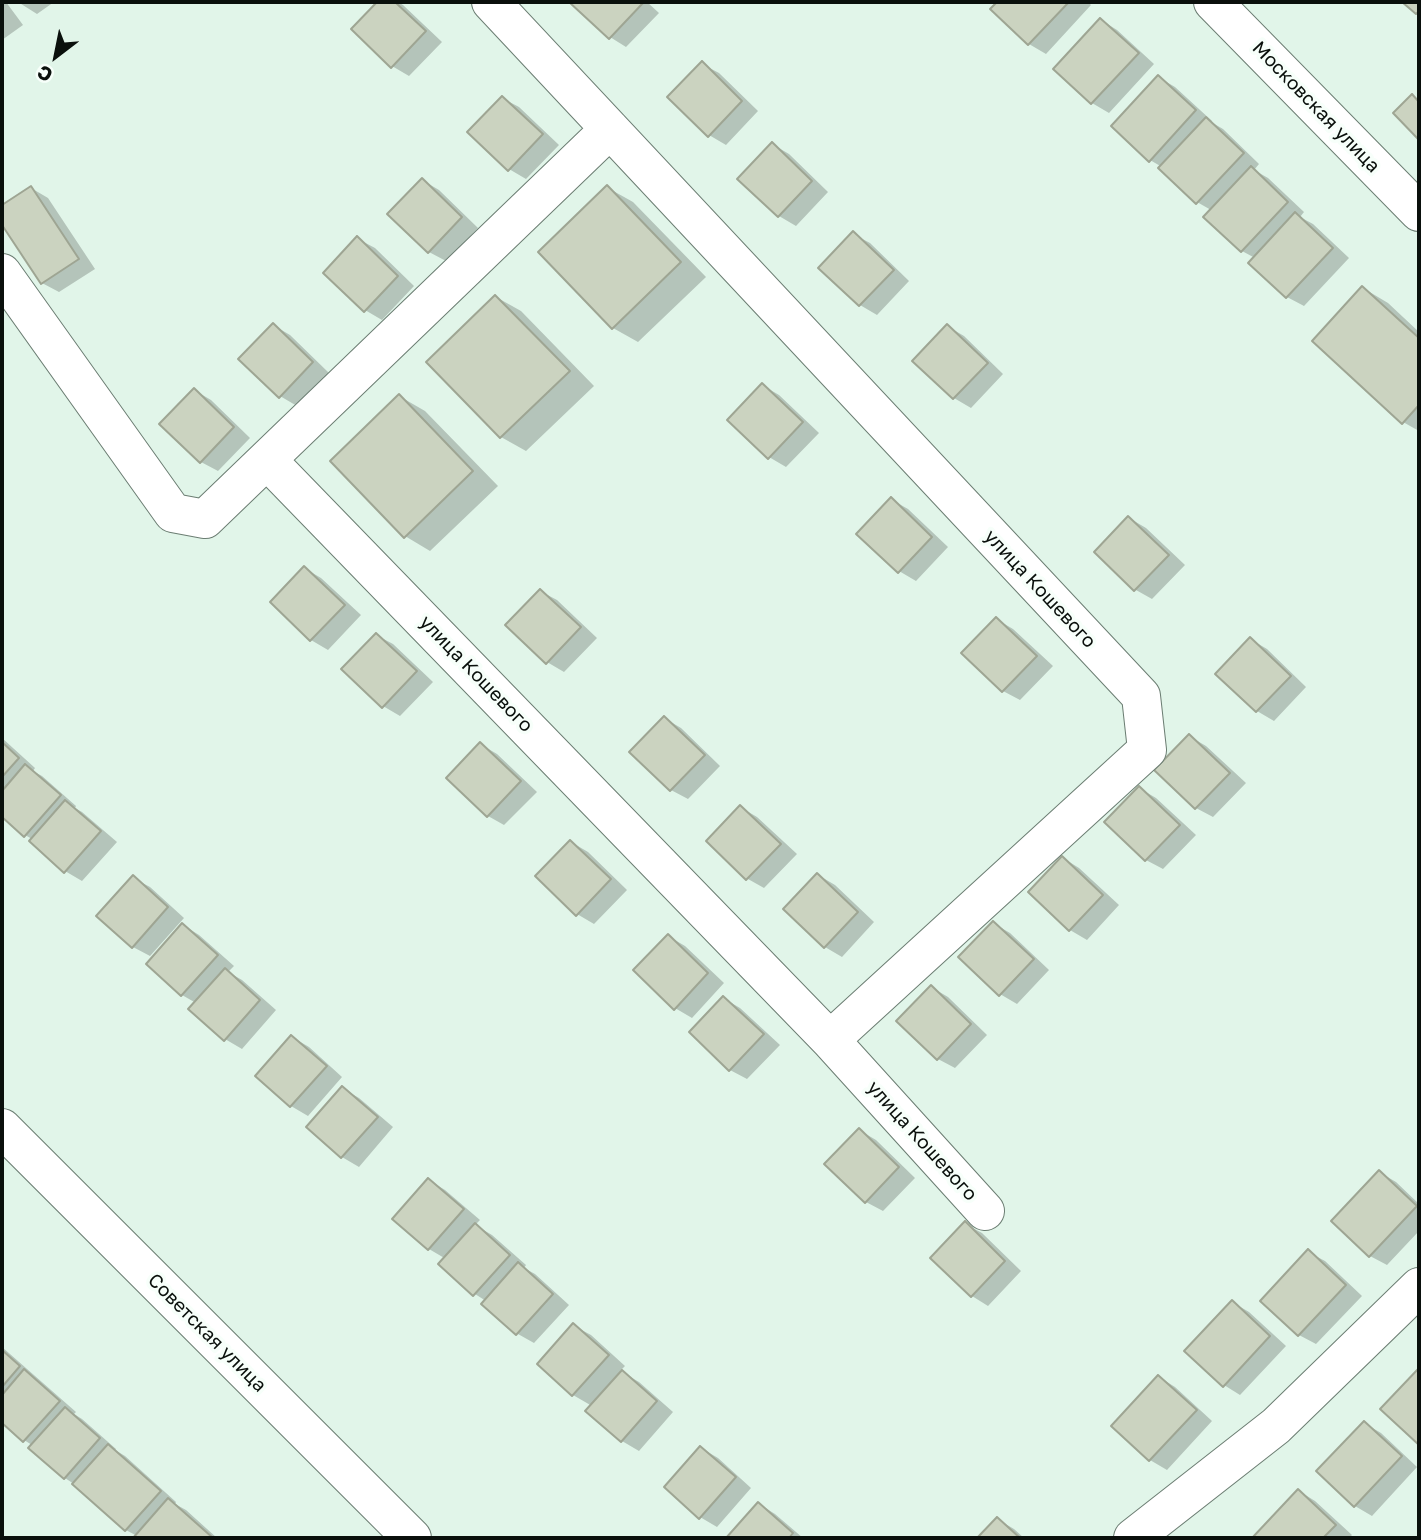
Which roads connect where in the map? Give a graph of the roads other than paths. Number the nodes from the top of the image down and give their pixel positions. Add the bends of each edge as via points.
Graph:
1 (491, 2) edge
2 (1213, 2) edge
3 (610, 129) junction
4 (1419, 212) edge
5 (2, 273) edge
6 (267, 460) junction
7 (830, 1040) junction
8 (2, 1128) edge
9 (985, 1212) dead end
10 (1419, 1287) edge
11 (412, 1538) edge
12 (1133, 1538) edge

1 - 3 street, улица Кошевого
2 - 4 street, Московская улица
3 - 6 street
3 - 7 street, улица Кошевого via 1140,696 1147,750
5 - 6 street via 173,513 205,519
6 - 7 street, улица Кошевого
7 - 9 street, улица Кошевого
8 - 11 street, Советская улица
10 - 12 street via 1276,1426

